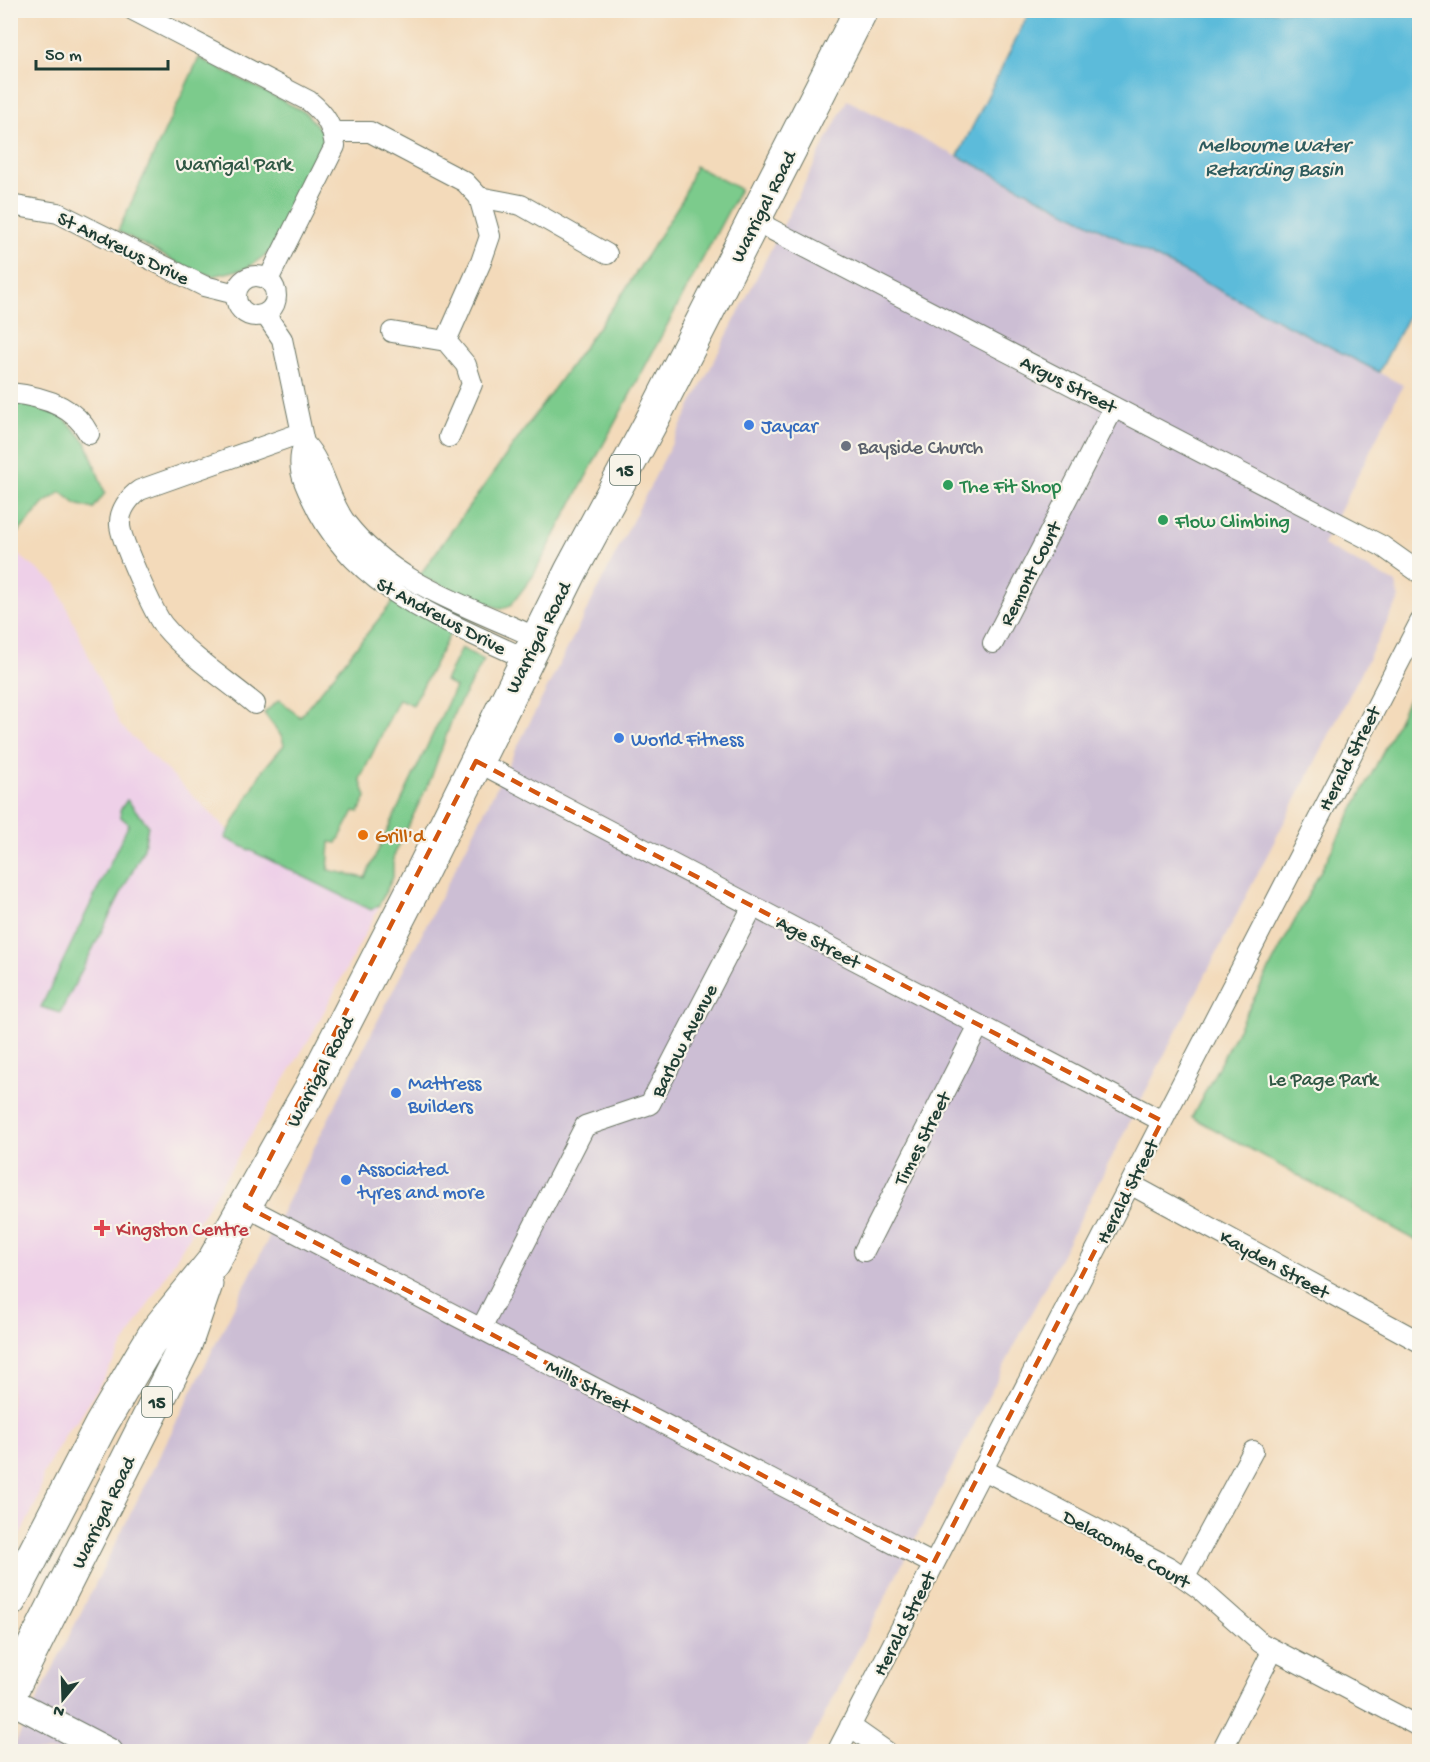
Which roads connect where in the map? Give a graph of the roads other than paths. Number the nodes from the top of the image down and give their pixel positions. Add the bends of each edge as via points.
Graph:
1 (133, 10) edge
2 (861, 10) edge
3 (333, 132) junction
4 (479, 197) junction
5 (10, 205) edge
6 (755, 221) junction
7 (607, 254) dead end
8 (268, 280) junction
9 (236, 294) junction
10 (265, 314) junction
11 (392, 332) dead end
12 (446, 341) junction
13 (10, 393) edge
14 (1114, 406) junction
15 (89, 434) dead end
16 (450, 437) dead end
17 (302, 438) junction
18 (1382, 546) junction
19 (1419, 558) edge
20 (1419, 573) edge
21 (1419, 609) edge
22 (1417, 626) edge
23 (993, 643) dead end
24 (532, 649) junction
25 (255, 704) dead end
26 (476, 761) junction
27 (753, 906) junction
28 (979, 1025) junction
29 (1162, 1121) junction
30 (1130, 1184) junction
31 (245, 1206) junction
32 (864, 1251) dead end
33 (213, 1262) junction
34 (481, 1329) junction
35 (1419, 1342) edge
36 (1253, 1451) dead end
37 (982, 1469) junction
38 (933, 1564) junction
39 (1185, 1577) junction
40 (10, 1600) edge
41 (1273, 1650) junction
42 (10, 1693) edge
43 (10, 1700) edge
44 (850, 1726) junction
45 (1419, 1727) edge
46 (110, 1752) edge
47 (837, 1752) edge
48 (887, 1752) edge
49 (1221, 1752) edge

1 - 3 street via 309,101 324,113
2 - 6 highway, Warrigal Road / 15
3 - 4 street via 370,132 465,182
3 - 8 street via 335,146 330,160
4 - 7 street via 521,205
4 - 12 street via 490,236
5 - 9 street, St Andrews Drive via 58,213 204,286
6 - 14 street, Argus Street
6 - 24 highway, Warrigal Road / 15
8 - 9 street via 248,277
8 - 10 street via 277,297
9 - 10 street via 244,313
10 - 17 street, St Andrews Drive via 282,339
11 - 12 street
12 - 16 street via 466,365 472,384
13 - 15 street via 41,396 82,420
14 - 18 street, Argus Street
14 - 23 street, Remont Court
17 - 24 street, St Andrews Drive via 316,456 342,518 371,552 414,582
17 - 25 street via 140,490 128,501 120,524 162,624
18 - 19 street, Argus Street
18 - 20 street, Argus Street
21 - 22 street, Herald Street
22 - 29 street, Herald Street
24 - 26 highway, Warrigal Road / 15
26 - 27 street, Age Street
26 - 31 highway, Warrigal Road / 15 via 330,1053
27 - 28 street, Age Street
27 - 34 street, Barlow Avenue via 650,1104 585,1126
28 - 29 street, Age Street
28 - 32 street, Times Street
29 - 30 street, Herald Street
30 - 35 street, Kayden Street
30 - 37 street, Herald Street
31 - 33 highway, Warrigal Road / 15
31 - 34 street, Mills Street
33 - 40 highway, Warrigal Road / 15 via 142,1354
33 - 42 highway, Warrigal Road / 15 via 184,1348
34 - 38 street, Mills Street
36 - 39 street
37 - 38 street, Herald Street
37 - 39 street, Delacombe Court
38 - 44 street, Herald Street
39 - 41 street, Delacombe Court
41 - 45 street, Delacombe Court
41 - 49 street
43 - 46 street
44 - 47 street, Herald Street
44 - 48 street

